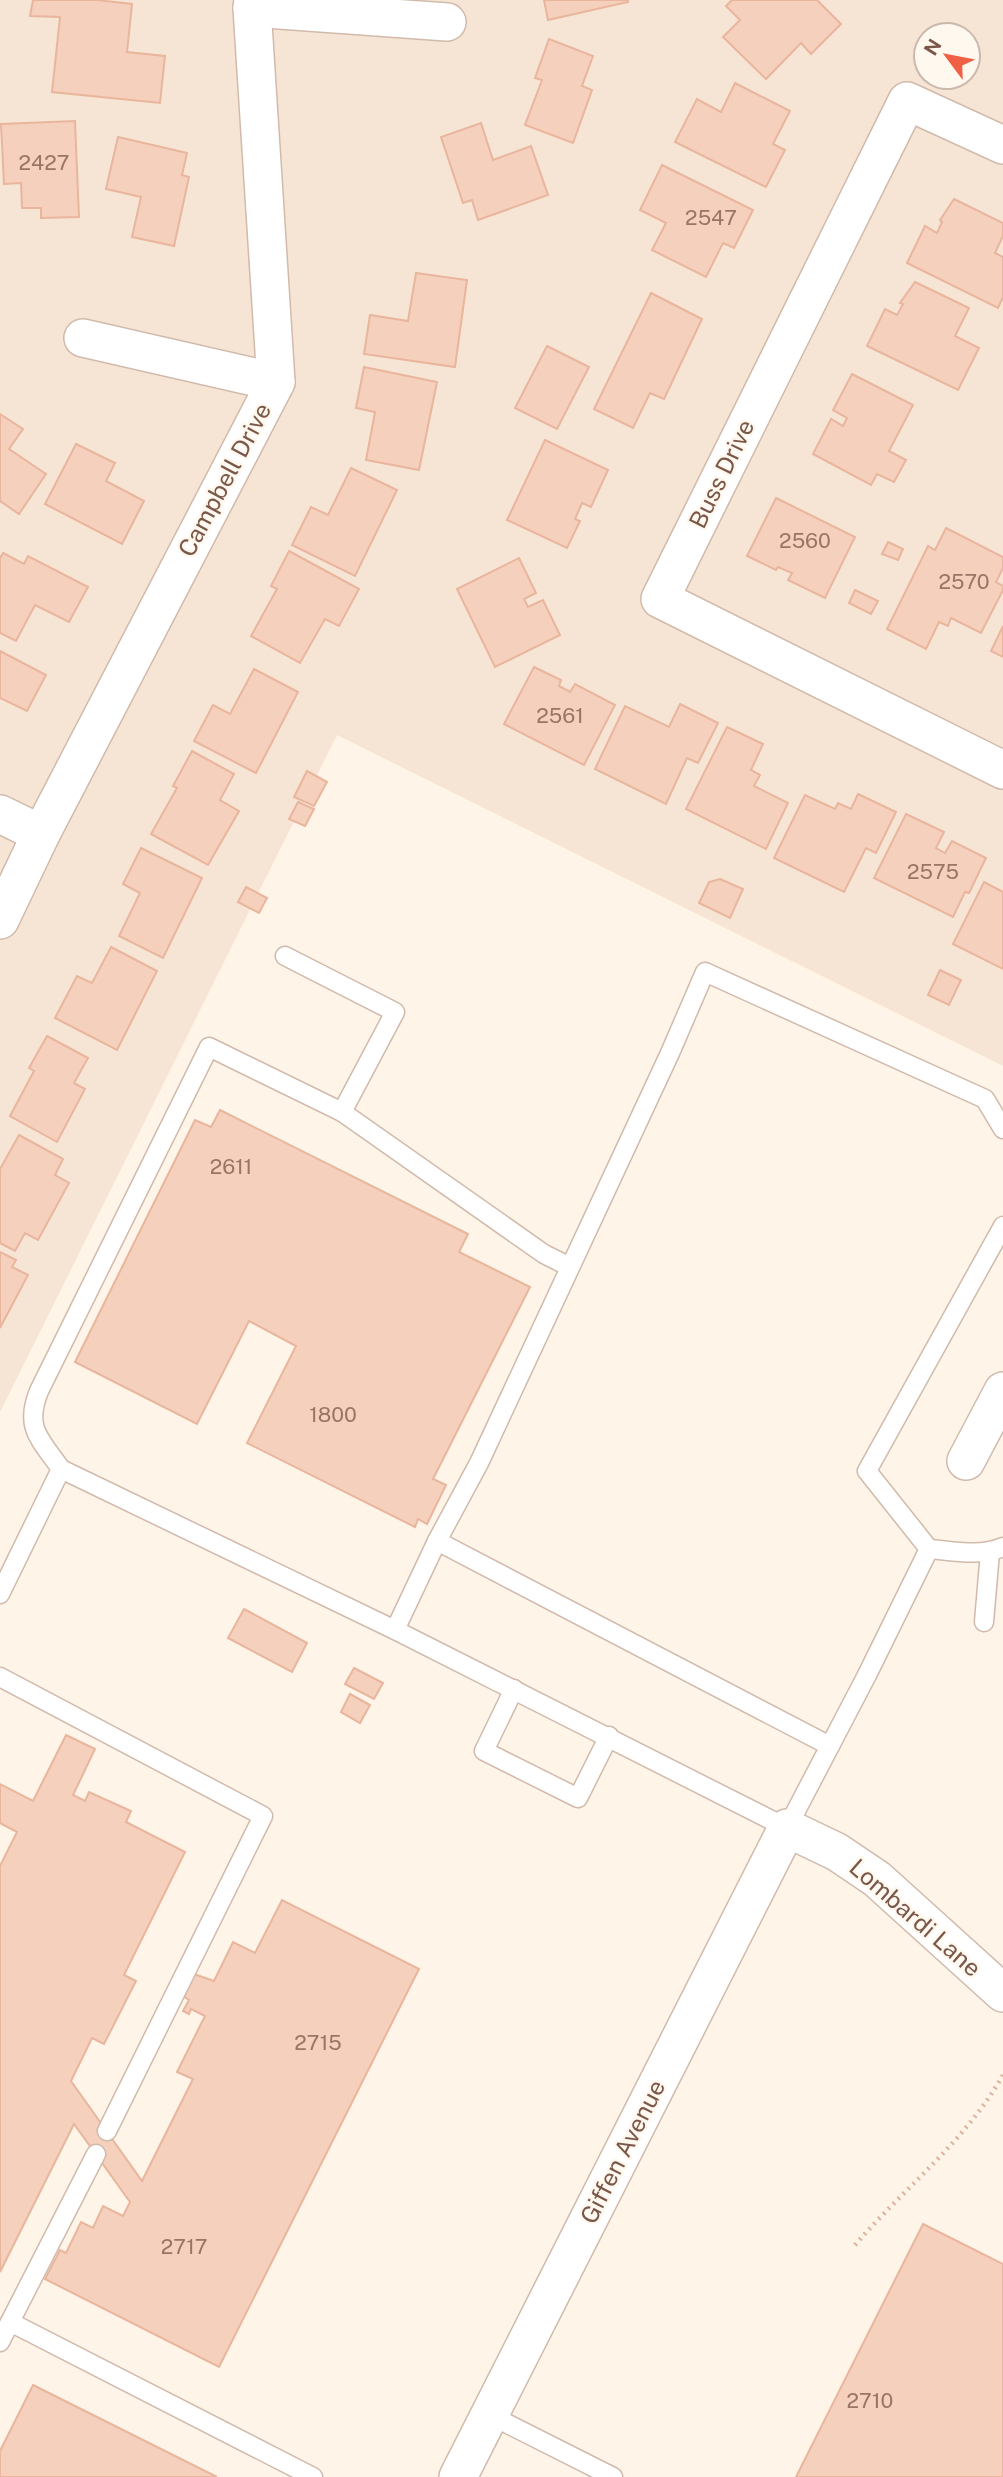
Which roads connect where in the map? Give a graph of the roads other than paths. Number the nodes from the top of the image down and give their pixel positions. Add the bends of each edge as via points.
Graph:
1 (252, 4) edge
2 (447, 22) dead end
3 (1003, 145) edge
4 (83, 338) dead end
5 (276, 382) junction
6 (1003, 770) edge
7 (0, 814) edge
8 (41, 834) junction
9 (0, 920) edge
10 (285, 956) dead end
11 (342, 1112) junction
12 (1003, 1129) edge
13 (1003, 1226) edge
14 (570, 1266) junction
15 (1003, 1391) edge
16 (967, 1461) dead end
17 (61, 1469) junction
18 (438, 1541) junction
19 (929, 1549) junction
20 (997, 1549) edge
21 (0, 1594) edge
22 (984, 1622) dead end
23 (396, 1630) junction
24 (0, 1677) edge
25 (514, 1689) junction
26 (609, 1736) junction
27 (830, 1746) junction
28 (787, 1828) junction
29 (1003, 1993) edge
30 (107, 2131) dead end
31 (96, 2154) dead end
32 (10, 2322) junction
33 (0, 2342) edge
34 (490, 2415) junction
35 (313, 2477) edge
36 (458, 2477) edge
37 (613, 2477) edge

1 - 2 street
1 - 5 street, Campbell Drive
3 - 6 street, Buss Drive via 907,101 660,599
4 - 5 street
5 - 8 street, Campbell Drive
7 - 8 street
8 - 9 street, Campbell Drive
10 - 11 lane via 395,1012
11 - 14 lane via 544,1254
11 - 17 lane via 209,1047 32,1407 34,1429
12 - 14 lane via 985,1099 705,972
13 - 19 lane via 867,1471
14 - 18 lane
15 - 16 street
17 - 21 lane
17 - 23 lane
18 - 23 lane
18 - 27 lane
19 - 20 lane
19 - 27 lane
20 - 22 lane
23 - 25 lane
24 - 30 lane via 263,1816
25 - 26 lane
25 - 26 lane via 484,1751 578,1798
26 - 28 lane
27 - 28 lane
28 - 29 street, Lombardi Lane via 837,1852 877,1879
28 - 34 street, Giffen Avenue
31 - 32 lane
32 - 33 lane
32 - 35 lane
34 - 36 street, Giffen Avenue
34 - 37 lane

